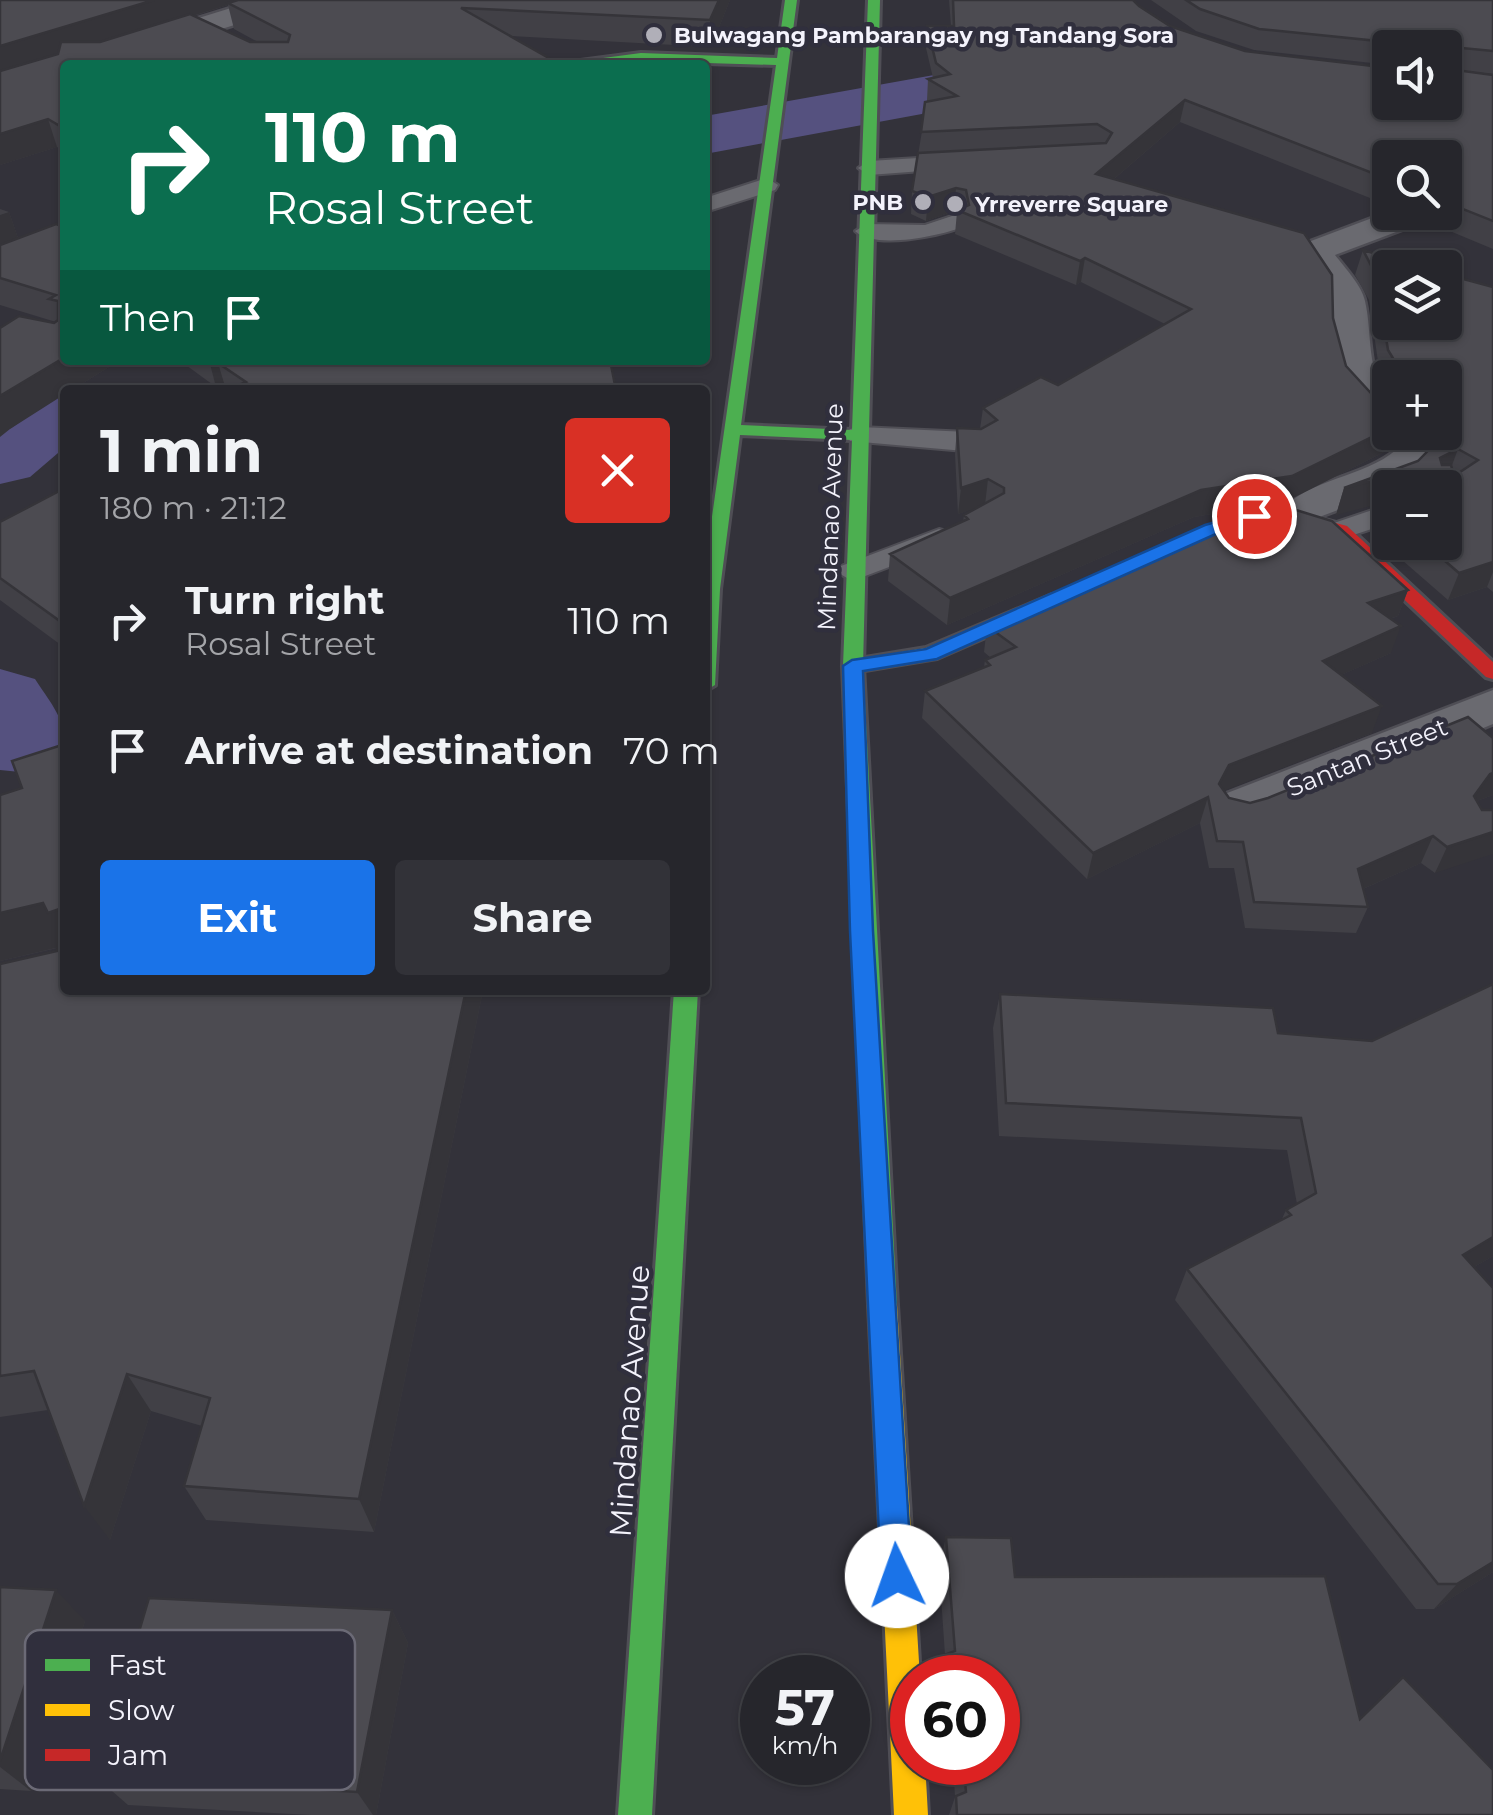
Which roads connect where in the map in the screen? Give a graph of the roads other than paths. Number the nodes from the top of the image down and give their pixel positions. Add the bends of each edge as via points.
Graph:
1 (285, 0) edge
2 (791, 0) edge
3 (874, 0) edge
4 (236, 6) edge
5 (199, 27) junction
6 (231, 42) edge
7 (92, 60) edge
8 (616, 60) edge
9 (784, 62) junction
10 (994, 160) edge
11 (870, 168) junction
12 (767, 185) junction
13 (710, 204) edge
14 (956, 222) edge
15 (1372, 230) edge
16 (867, 231) junction
17 (1372, 403) edge
18 (732, 430) junction
19 (860, 436) junction
20 (976, 444) edge
21 (1417, 450) edge
22 (1283, 516) joint
23 (1372, 519) edge
24 (958, 530) edge
25 (1340, 530) junction
26 (852, 572) junction
27 (1066, 594) edge
28 (710, 604) edge
29 (852, 666) junction
30 (1491, 704) edge
31 (1240, 808) edge
32 (686, 995) edge
33 (634, 1815) edge
34 (910, 1815) edge

1 - 4 street
2 - 9 main road
3 - 11 main road, Mindanao Avenue
4 - 5 street
5 - 6 street
5 - 7 street
8 - 9 main road
9 - 12 main road
10 - 11 lane
11 - 16 main road, Mindanao Avenue
12 - 13 lane
12 - 18 main road
14 - 16 lane via 928,232
15 - 17 street via 1315,251 1347,298 1349,343 1361,390
16 - 19 main road, Mindanao Avenue
18 - 19 main road
18 - 28 main road
19 - 20 lane
19 - 26 main road, Mindanao Avenue
21 - 22 street via 1392,475
22 - 25 main road
23 - 25 lane
24 - 26 lane
25 - 30 main road
26 - 29 main road, Mindanao Avenue
27 - 29 main road via 930,654
29 - 34 main road, Mindanao Avenue
30 - 31 street, Santan Street
32 - 33 main road, Mindanao Avenue

